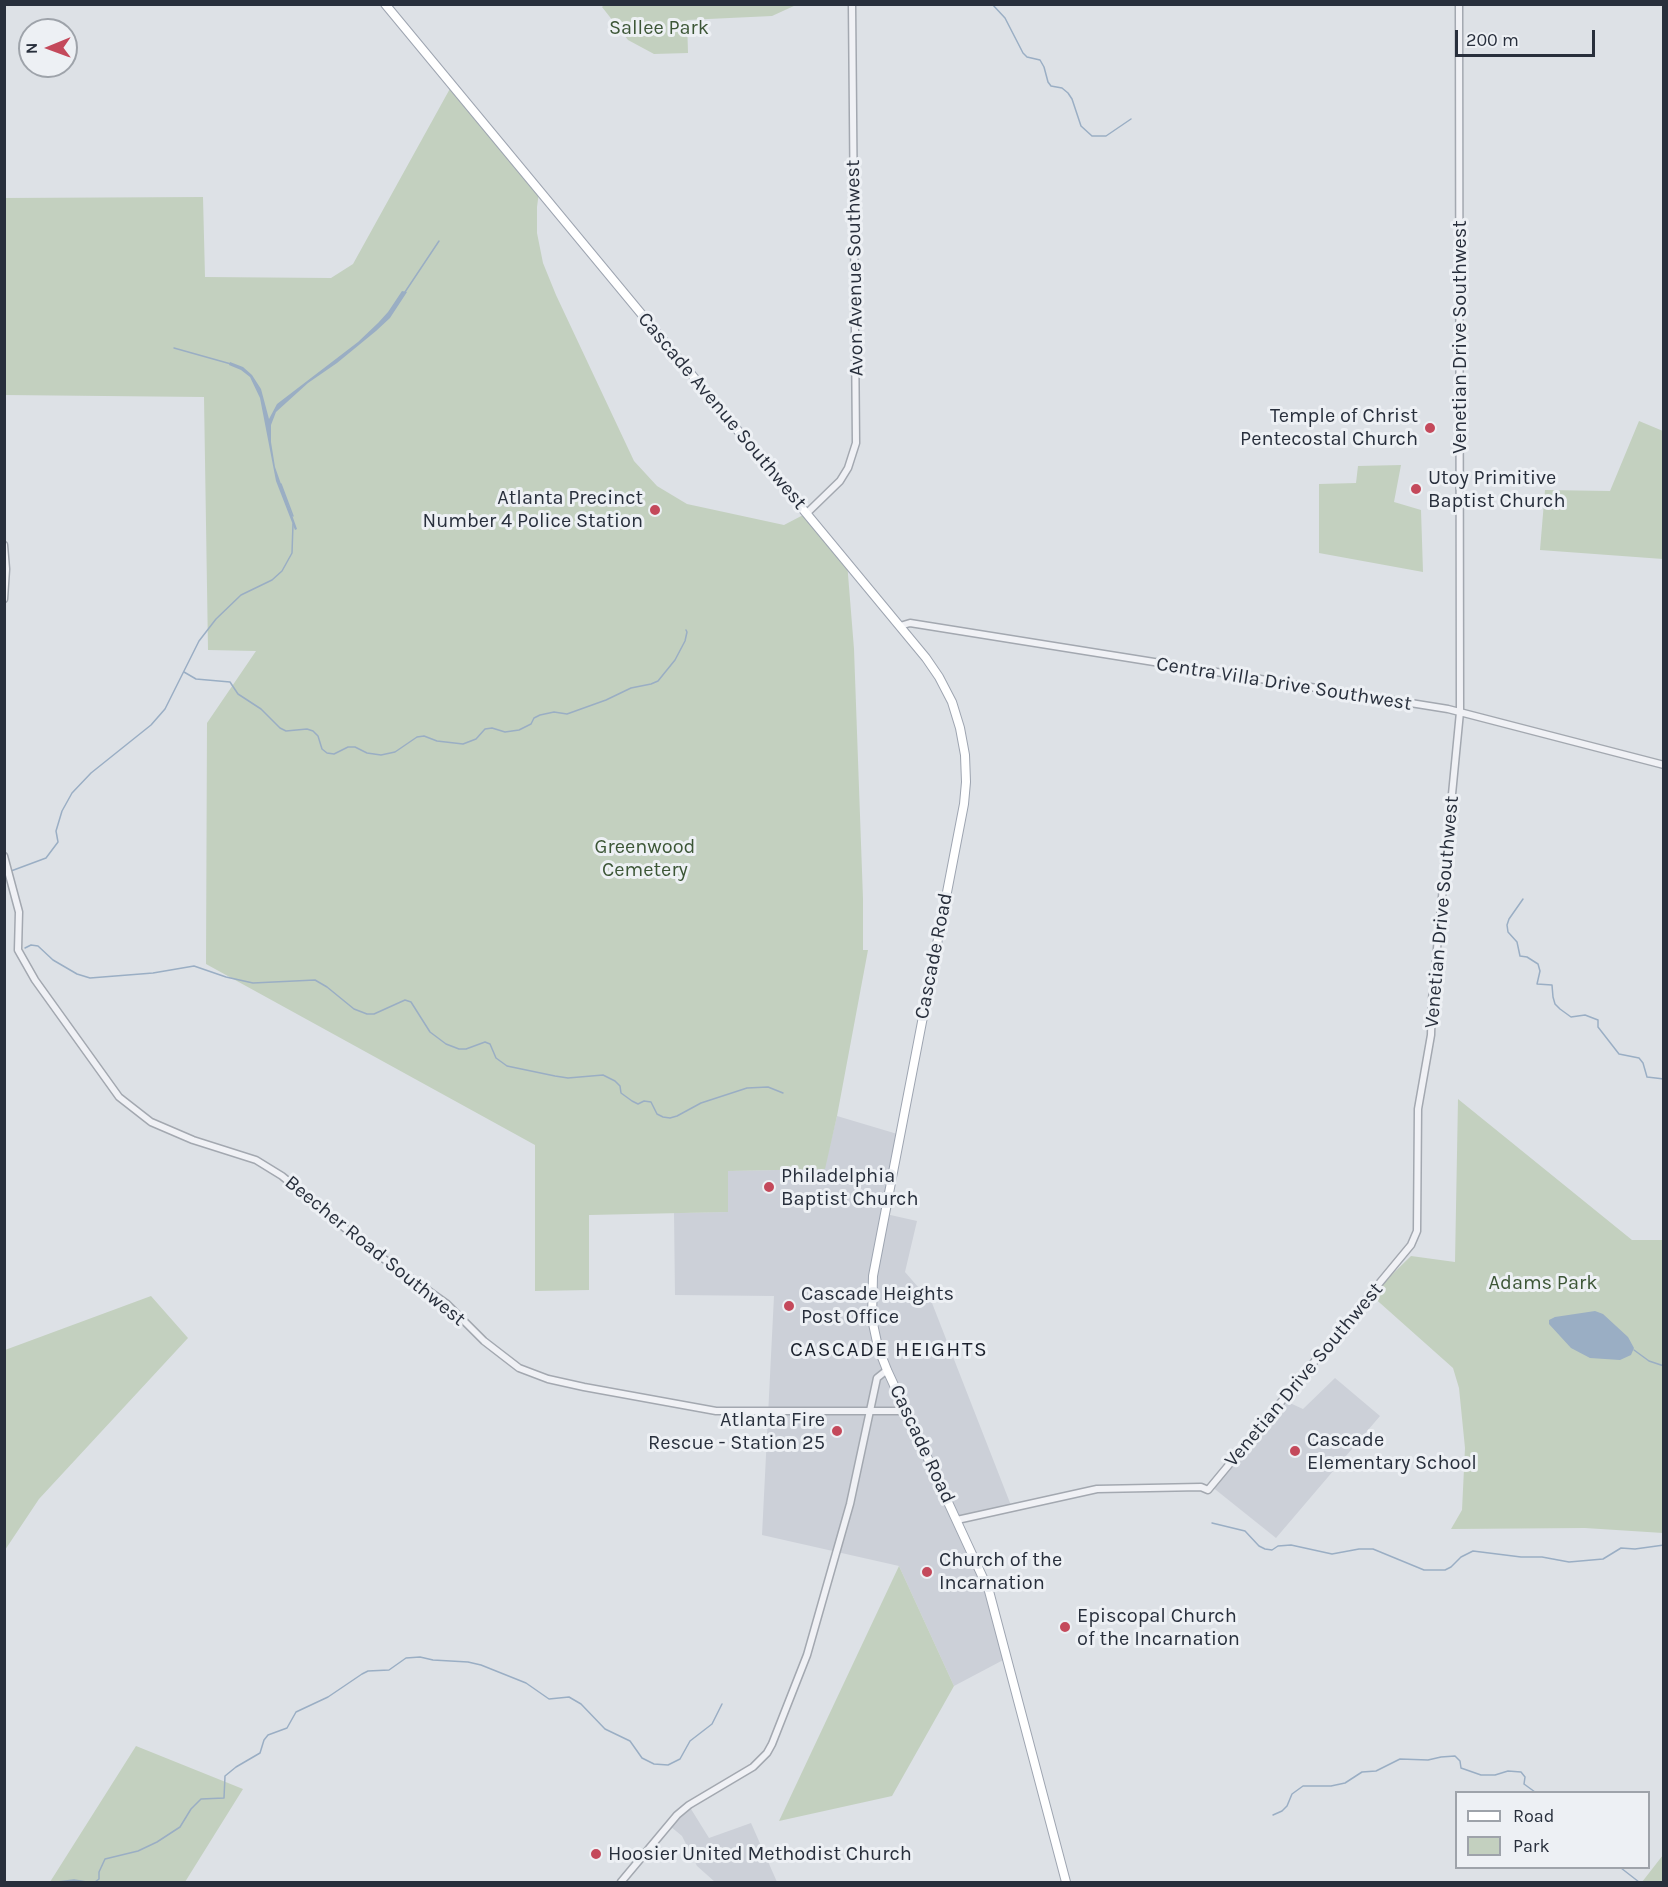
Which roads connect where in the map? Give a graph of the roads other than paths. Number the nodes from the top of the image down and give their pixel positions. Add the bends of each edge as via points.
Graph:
1 (385, 4) edge
2 (852, 4) edge
3 (1459, 4) edge
4 (807, 513) junction
5 (4, 545) edge
6 (4, 599) edge
7 (900, 626) junction
8 (1460, 712) junction
9 (1664, 765) edge
10 (4, 855) edge
11 (954, 855) joint
12 (887, 1370) junction
13 (870, 1410) junction
14 (905, 1411) junction
15 (957, 1520) junction
16 (621, 1882) edge
17 (1066, 1882) edge

1 - 4 main road, Cascade Avenue Southwest
2 - 4 street, Avon Avenue Southwest via 856,443 840,481
3 - 8 street, Venetian Drive Southwest
4 - 7 main road, Cascade Avenue Southwest
5 - 6 street
7 - 8 street, Centra Villa Drive Southwest via 910,623
7 - 11 main road, Cascade Avenue Southwest via 939,677 960,728 966,782
8 - 9 street, Centra Villa Drive Southwest
8 - 15 street, Venetian Drive Southwest via 1431,1035 1418,1109 1419,1222 1411,1245 1208,1490 1097,1489
10 - 13 street, Beecher Road Southwest via 19,912 18,950 119,1097 151,1122 256,1160 282,1176 370,1249 447,1304 484,1341 519,1368 575,1385 716,1412
11 - 12 main road, Cascade Road via 873,1276 872,1319
12 - 13 street via 877,1378
12 - 14 main road, Cascade Road
13 - 14 street, Beecher Road Southwest
13 - 16 street via 850,1504 807,1655 772,1744 753,1767 677,1815
14 - 15 main road, Cascade Road
15 - 17 main road, Cascade Road via 989,1591

